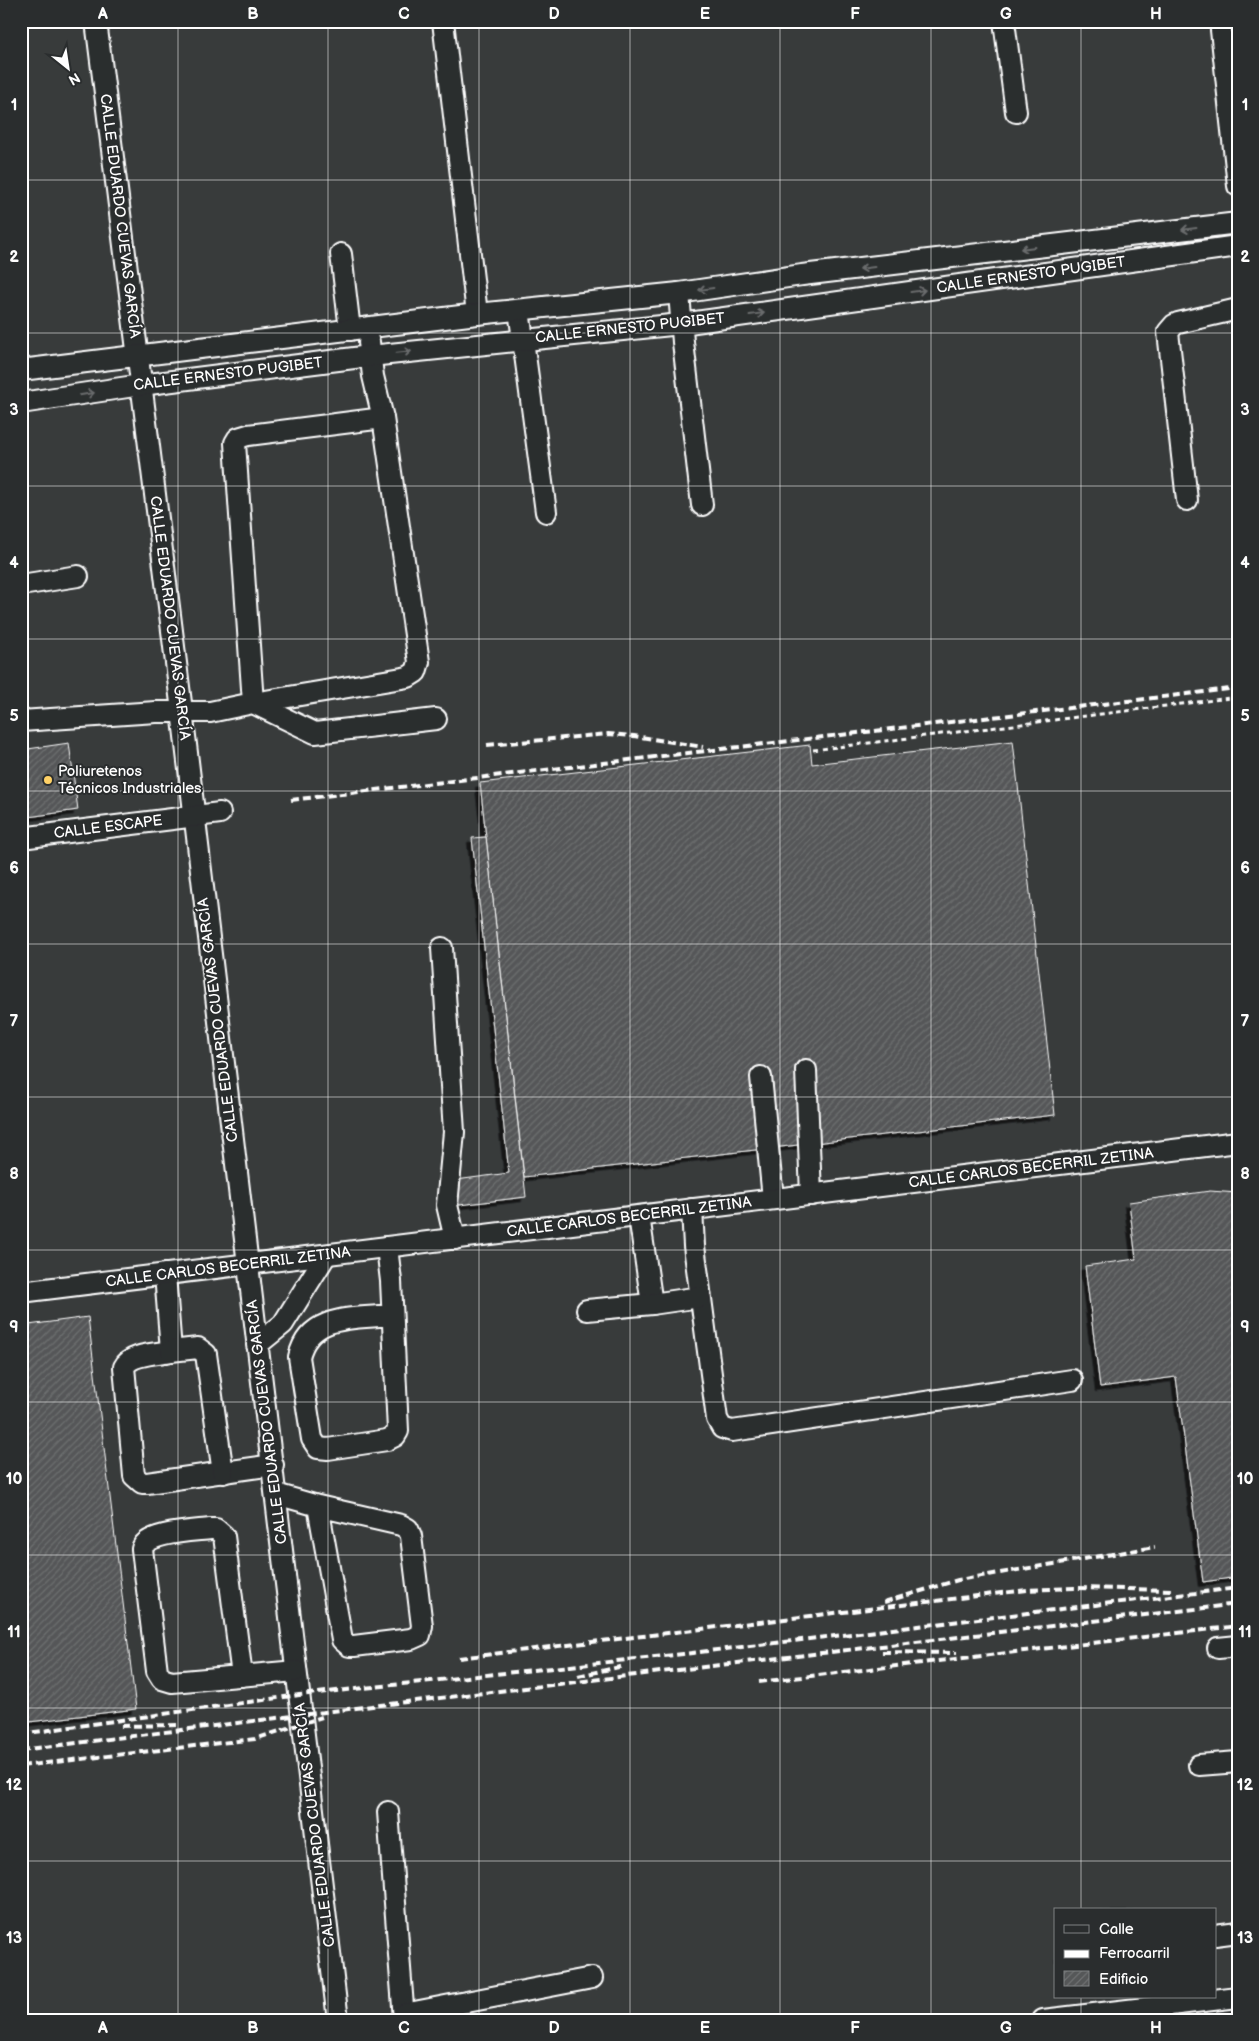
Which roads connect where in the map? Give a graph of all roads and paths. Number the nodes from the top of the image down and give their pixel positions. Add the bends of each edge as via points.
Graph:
1 (96, 21) edge
2 (443, 21) edge
3 (1004, 21) edge
4 (1220, 21) edge
5 (1016, 112) dead end
6 (1238, 186) edge
7 (1238, 223) edge
8 (1238, 246) edge
9 (340, 254) dead end
10 (802, 275) junction
11 (679, 293) junction
12 (804, 307) junction
13 (1238, 309) edge
14 (519, 310) junction
15 (478, 314) junction
16 (681, 324) junction
17 (359, 329) junction
18 (524, 340) junction
19 (137, 355) junction
20 (370, 356) junction
21 (54, 366) junction
22 (21, 370) edge
23 (141, 385) junction
24 (57, 399) junction
25 (21, 403) edge
26 (384, 418) junction
27 (1187, 500) dead end
28 (702, 505) dead end
29 (546, 512) dead end
30 (78, 576) dead end
31 (21, 585) edge
32 (1238, 697) edge
33 (253, 703) junction
34 (182, 711) junction
35 (436, 719) dead end
36 (21, 721) edge
37 (813, 750) dead end
38 (220, 813) dead end
39 (194, 816) junction
40 (21, 838) edge
41 (442, 948) dead end
42 (806, 1070) dead end
43 (761, 1077) dead end
44 (1238, 1142) edge
45 (811, 1195) junction
46 (773, 1200) junction
47 (692, 1209) junction
48 (639, 1216) junction
49 (455, 1239) junction
50 (387, 1247) junction
51 (326, 1255) junction
52 (248, 1264) junction
53 (165, 1274) junction
54 (21, 1292) edge
55 (700, 1297) junction
56 (652, 1304) junction
57 (587, 1310) dead end
58 (392, 1315) junction
59 (257, 1345) junction
60 (171, 1351) junction
61 (1072, 1380) dead end
62 (272, 1465) junction
63 (223, 1473) junction
64 (276, 1494) junction
65 (318, 1506) junction
66 (1238, 1646) edge
67 (1218, 1648) dead end
68 (296, 1671) junction
69 (242, 1676) junction
70 (1238, 1762) edge
71 (1200, 1764) dead end
72 (388, 1812) dead end
73 (1238, 1932) edge
74 (1216, 1935) edge
75 (592, 1978) dead end
76 (1238, 1997) edge
77 (404, 2017) edge
78 (338, 2020) edge
79 (1043, 2020) edge

1 - 19 street, CALLE EDUARDO CUEVAS GARCÍA
2 - 15 street
3 - 5 street
4 - 6 street
7 -> 10 street, CALLE ERNESTO PUGIBET
12 -> 8 street, CALLE ERNESTO PUGIBET
9 - 17 street
10 -> 11 street, CALLE ERNESTO PUGIBET
10 - 12 street
11 - 14 street, CALLE ERNESTO PUGIBET
11 - 16 street
16 -> 12 street, CALLE ERNESTO PUGIBET
13 - 27 street via 1178,323 1168,332
14 - 15 street, CALLE ERNESTO PUGIBET
14 - 18 street
15 - 17 street, CALLE ERNESTO PUGIBET
16 - 18 street, CALLE ERNESTO PUGIBET
16 - 28 street
17 - 19 street, CALLE ERNESTO PUGIBET
17 - 20 street
20 -> 18 street, CALLE ERNESTO PUGIBET
18 - 29 street
19 - 21 street, CALLE ERNESTO PUGIBET
19 - 23 street, CALLE EDUARDO CUEVAS GARCÍA
20 - 23 street, CALLE ERNESTO PUGIBET
20 - 26 street
21 - 22 street, CALLE ERNESTO PUGIBET
21 - 24 street
24 -> 23 street, CALLE ERNESTO PUGIBET
23 - 34 street, CALLE EDUARDO CUEVAS GARCÍA
24 - 25 street, CALLE ERNESTO PUGIBET
26 - 33 street via 248,435 238,438 235,443
26 - 33 street via 419,668 408,677
30 - 31 street
32 - 37 path
33 - 34 street via 210,712
33 - 35 street via 315,734
34 - 36 street
34 - 39 street, CALLE EDUARDO CUEVAS GARCÍA
38 - 39 street, CALLE ESCAPE
39 - 40 street, CALLE ESCAPE
39 - 52 street, CALLE EDUARDO CUEVAS GARCÍA
41 - 49 street via 454,1132 446,1205
42 - 45 street
43 - 46 street
44 - 45 street, CALLE CARLOS BECERRIL ZETINA
45 - 46 street, CALLE CARLOS BECERRIL ZETINA
46 - 47 street, CALLE CARLOS BECERRIL ZETINA
47 - 48 street, CALLE CARLOS BECERRIL ZETINA
47 - 55 street
48 - 49 street, CALLE CARLOS BECERRIL ZETINA
48 - 56 street
49 - 50 street, CALLE CARLOS BECERRIL ZETINA
50 - 51 street, CALLE CARLOS BECERRIL ZETINA
50 - 58 street
51 - 52 street, CALLE CARLOS BECERRIL ZETINA
51 - 59 street via 283,1324
52 - 53 street, CALLE CARLOS BECERRIL ZETINA
52 - 59 street, CALLE EDUARDO CUEVAS GARCÍA
53 - 54 street, CALLE CARLOS BECERRIL ZETINA
53 - 60 street
55 - 56 street
55 - 61 street via 717,1419 727,1430
56 - 57 street
58 - 58 street via 398,1426 395,1436 387,1440 318,1448 312,1439 300,1357 308,1336 331,1321
59 - 62 street, CALLE EDUARDO CUEVAS GARCÍA
60 - 63 street via 198,1348 206,1354
60 - 63 street via 130,1359 124,1367 134,1476 147,1483
62 - 63 street
62 - 64 street, CALLE EDUARDO CUEVAS GARCÍA
64 - 65 street
64 - 68 street, CALLE EDUARDO CUEVAS GARCÍA
65 - 65 street via 408,1529 414,1554 422,1626 420,1635 354,1646 345,1644
66 - 67 street
68 - 69 street
68 - 78 street, CALLE EDUARDO CUEVAS GARCÍA
69 - 69 street via 172,1682 166,1682 159,1676 142,1549 146,1541 155,1536 210,1529 216,1529 224,1536
70 - 71 street
72 - 77 street
73 - 74 street
75 - 77 street
76 - 79 street

